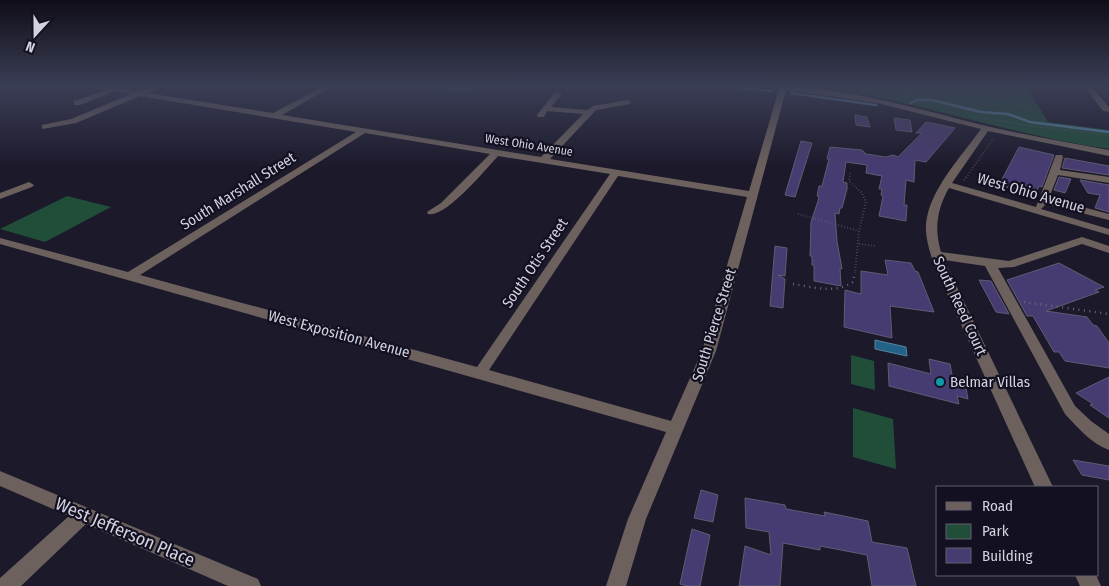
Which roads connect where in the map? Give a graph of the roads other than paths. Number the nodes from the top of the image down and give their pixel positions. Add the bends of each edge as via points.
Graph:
1 (91, 113) edge
2 (258, 113) edge
3 (279, 113) edge
4 (587, 113) edge
5 (773, 113) edge
6 (921, 113) edge
7 (274, 116) junction
8 (45, 127) dead end
9 (363, 131) junction
10 (990, 133) junction
11 (497, 152) junction
12 (1109, 152) edge
13 (1059, 157) dead end
14 (544, 160) junction
15 (616, 172) junction
16 (1056, 172) junction
17 (1109, 180) edge
18 (945, 184) junction
19 (29, 185) dead end
20 (752, 195) junction
21 (0, 196) edge
22 (1044, 200) junction
23 (1038, 211) junction
24 (432, 212) dead end
25 (1109, 217) edge
26 (1109, 232) edge
27 (0, 241) edge
28 (1109, 250) edge
29 (936, 255) junction
30 (989, 263) junction
31 (128, 277) junction
32 (480, 372) junction
33 (677, 430) junction
34 (1109, 443) edge
35 (0, 478) edge
36 (1044, 486) edge
37 (83, 515) junction
38 (6, 586) edge
39 (251, 586) edge
40 (616, 586) edge

1 - 8 street
2 - 7 street, West Ohio Avenue
3 - 7 street
4 - 14 street
5 - 20 street, South Pierce Street
6 - 10 street
7 - 9 street, West Ohio Avenue
9 - 11 street, West Ohio Avenue
9 - 31 street, South Marshall Street
10 - 12 street
10 - 18 street, South Reed Court
11 - 14 street, West Ohio Avenue
11 - 24 street via 444,205
13 - 16 street
14 - 15 street, West Ohio Avenue
15 - 20 street, West Ohio Avenue
15 - 32 street, South Otis Street
16 - 17 street
16 - 22 street
18 - 23 street, West Ohio Avenue
18 - 29 street, South Reed Court via 932,214 931,237
19 - 21 street
20 - 33 street, South Pierce Street via 710,346
22 - 23 street
22 - 25 street
23 - 26 street, West Ohio Avenue
27 - 31 street, West Exposition Avenue
28 - 30 street via 1082,240 1018,263
29 - 30 street
29 - 36 street, South Reed Court
30 - 34 street via 1074,414
31 - 32 street, West Exposition Avenue
32 - 33 street, West Exposition Avenue
33 - 40 street, South Pierce Street via 637,519
35 - 37 street, West Jefferson Place
37 - 38 street
37 - 39 street, West Jefferson Place

